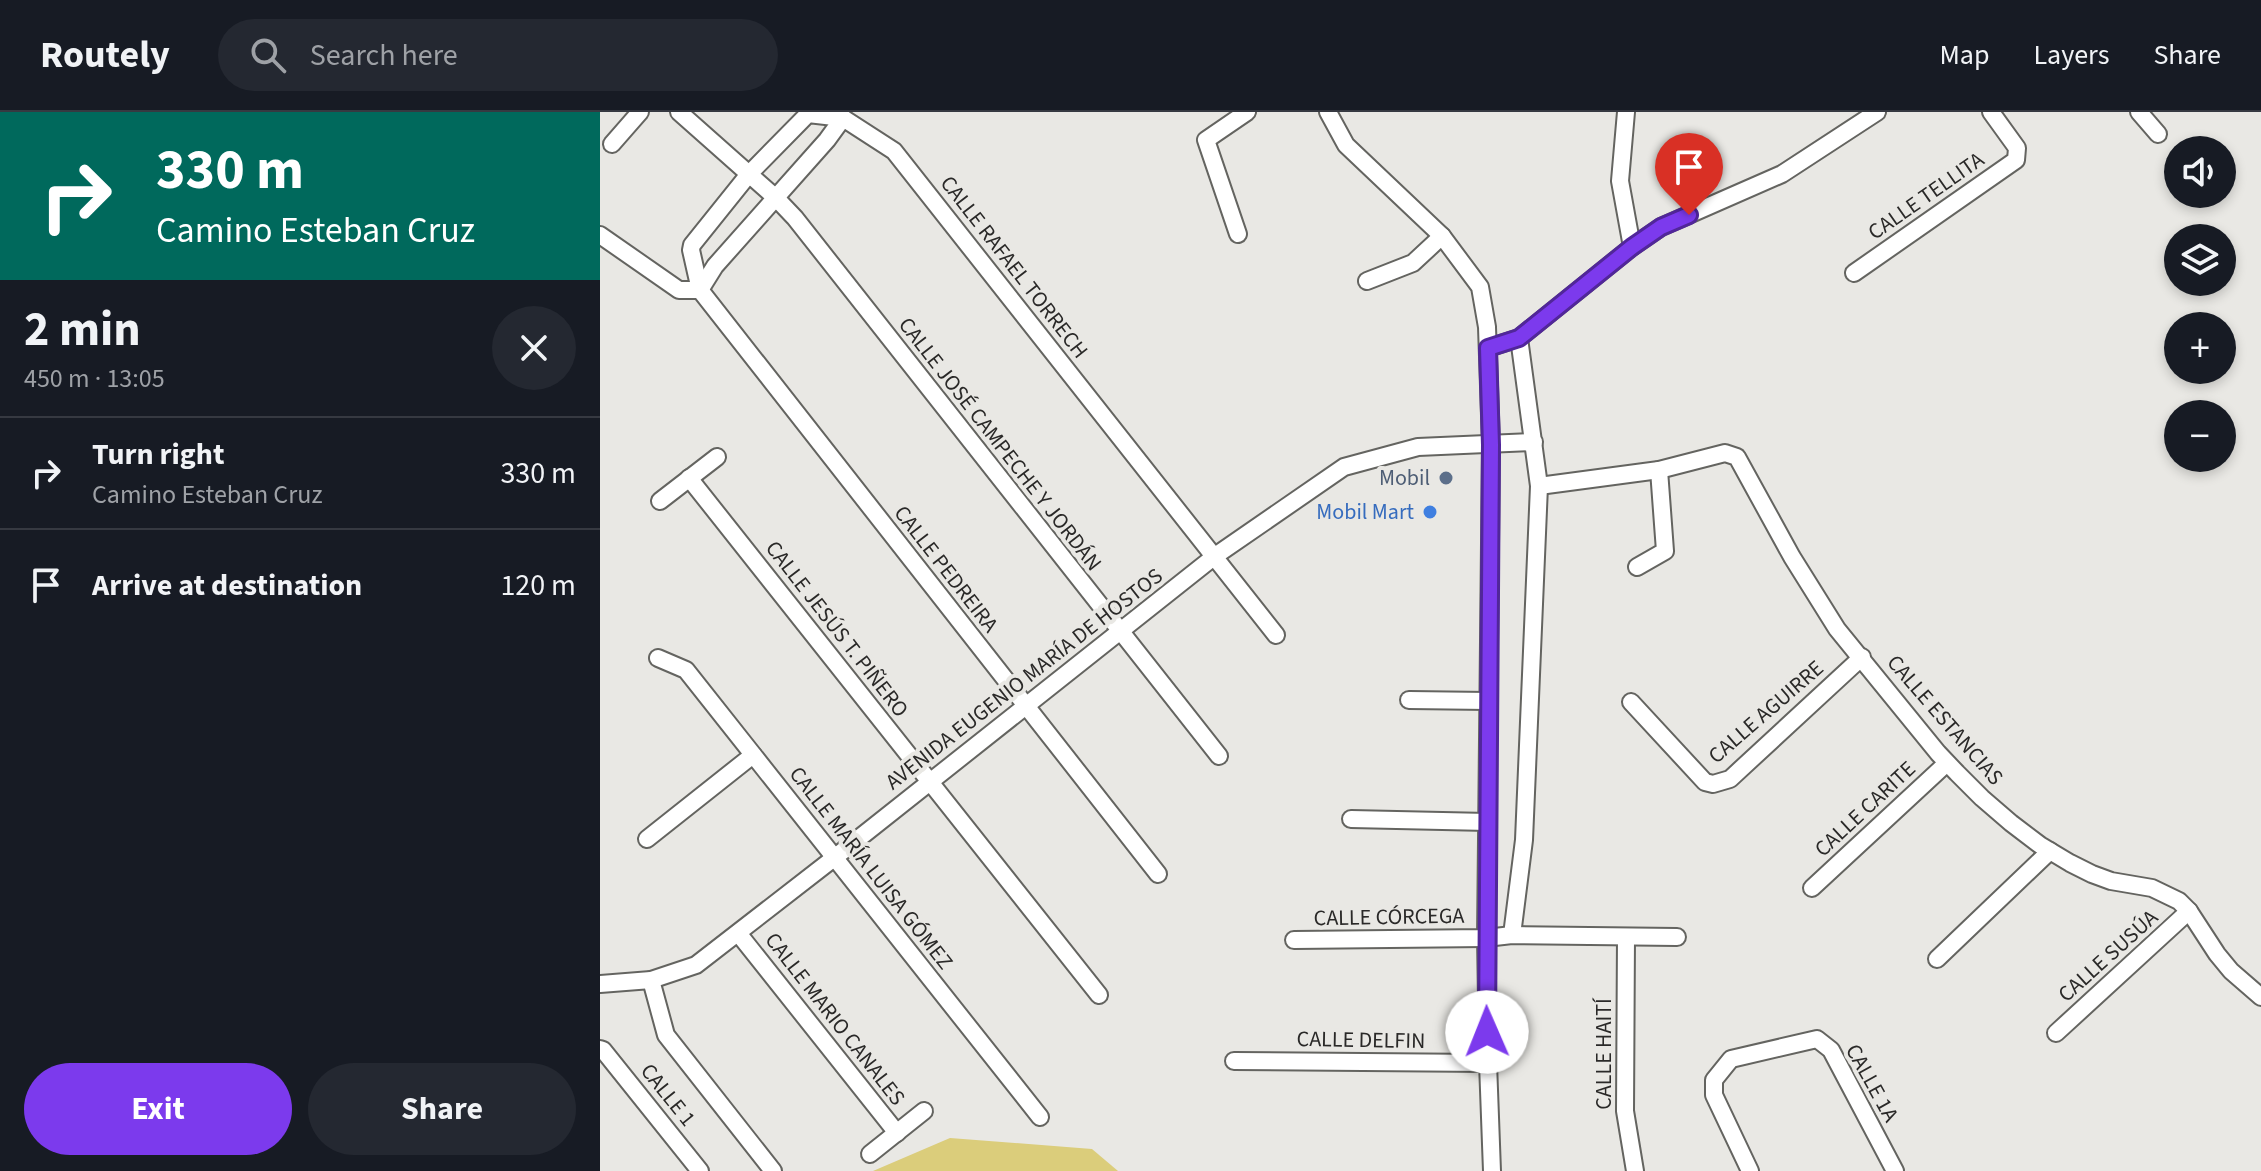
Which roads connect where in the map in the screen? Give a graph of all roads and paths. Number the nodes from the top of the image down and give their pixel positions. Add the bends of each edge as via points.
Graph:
1 (640, 112) edge
2 (679, 112) edge
3 (1247, 112) edge
4 (1328, 112) edge
5 (1626, 112) edge
6 (1877, 112) edge
7 (1991, 112) edge
8 (2139, 112) edge
9 (843, 118) junction
10 (2158, 134) dead end
11 (612, 144) dead end
12 (749, 174) junction
13 (776, 198) junction
14 (1238, 234) dead end
15 (600, 235) edge
16 (1442, 236) junction
17 (1632, 247) junction
18 (1854, 273) dead end
19 (1367, 281) dead end
20 (700, 290) junction
21 (1519, 338) junction
22 (1488, 348) junction
23 (1534, 442) junction
24 (1491, 445) junction
25 (717, 457) dead end
26 (1659, 470) junction
27 (689, 478) junction
28 (1539, 486) junction
29 (660, 501) dead end
30 (1215, 556) junction
31 (1637, 567) dead end
32 (1120, 631) junction
33 (1276, 635) dead end
34 (1862, 657) junction
35 (658, 658) dead end
36 (1409, 700) dead end
37 (1488, 701) junction
38 (1631, 702) dead end
39 (1025, 706) junction
40 (753, 755) junction
41 (1219, 756) dead end
42 (1947, 763) junction
43 (930, 782) junction
44 (1351, 819) dead end
45 (1488, 822) junction
46 (647, 839) dead end
47 (2050, 851) junction
48 (834, 858) junction
49 (1158, 874) dead end
50 (1812, 888) dead end
51 (2189, 911) junction
52 (738, 933) junction
53 (1512, 935) junction
54 (1626, 937) junction
55 (1677, 937) dead end
56 (1486, 938) junction
57 (1294, 940) dead end
58 (1937, 959) dead end
59 (651, 980) junction
60 (600, 984) edge
61 (1099, 995) dead end
62 (2261, 997) edge
63 (2056, 1033) dead end
64 (600, 1049) edge
65 (1234, 1061) dead end
66 (1488, 1063) junction
67 (924, 1111) dead end
68 (1040, 1117) dead end
69 (897, 1133) junction
70 (870, 1154) dead end
71 (700, 1171) edge
72 (773, 1171) edge
73 (1492, 1171) edge
74 (1635, 1171) edge
75 (1750, 1171) edge
76 (1895, 1171) edge

1 - 11 street
2 - 12 street, CALLE JOSÉ CAMPECHE Y JORDÁN
3 - 14 street via 1206,140
4 - 16 street via 1346,145
5 - 17 street via 1620,181
6 - 17 street via 1782,174 1661,227
7 - 18 street, CALLE TELLITA via 2017,148 2016,160
8 - 10 street
9 - 12 street via 808,114
9 - 13 street
9 - 30 street, CALLE RAFAEL TORRECH via 894,151
12 - 13 street, CALLE JOSÉ CAMPECHE Y JORDÁN
12 - 20 street via 692,245
13 - 20 street
13 - 32 street, CALLE JOSÉ CAMPECHE Y JORDÁN
15 - 20 street via 679,290
16 - 19 street via 1413,263
16 - 22 street via 1480,287
17 - 21 street
20 - 39 street, CALLE PEDREIRA
21 - 22 street
21 - 23 street
22 - 24 street
23 - 24 street, AVENIDA EUGENIO MARÍA DE HOSTOS
23 - 28 street
24 - 30 street, AVENIDA EUGENIO MARÍA DE HOSTOS via 1418,447 1344,467
24 - 37 street
25 - 27 street
26 - 28 street
26 - 31 street via 1665,551
26 - 34 street, CALLE ESTANCIAS via 1725,453 1742,462 1821,604
27 - 29 street
27 - 43 street, CALLE JESÚS T. PIÑERO
28 - 53 street via 1524,840
30 - 32 street, AVENIDA EUGENIO MARÍA DE HOSTOS
30 - 33 street, CALLE RAFAEL TORRECH
32 - 39 street, AVENIDA EUGENIO MARÍA DE HOSTOS
32 - 41 street, CALLE JOSÉ CAMPECHE Y JORDÁN
34 - 38 street, CALLE AGUIRRE via 1721,783 1705,782
34 - 42 street, CALLE ESTANCIAS
35 - 40 street, CALLE MARÍA LUISA GÓMEZ via 686,670
36 - 37 street
37 - 45 street
39 - 43 street, AVENIDA EUGENIO MARÍA DE HOSTOS
39 - 49 street, CALLE PEDREIRA
40 - 46 street
40 - 48 street, CALLE MARÍA LUISA GÓMEZ
42 - 47 street, CALLE ESTANCIAS
42 - 50 street, CALLE CARITE
43 - 48 street, AVENIDA EUGENIO MARÍA DE HOSTOS
43 - 61 street, CALLE JESÚS T. PIÑERO
44 - 45 street
45 - 56 street
47 - 51 street, CALLE ESTANCIAS via 2111,881 2166,893
47 - 58 street
48 - 52 street, AVENIDA EUGENIO MARÍA DE HOSTOS
48 - 68 street, CALLE MARÍA LUISA GÓMEZ
51 - 62 street, CALLE ESTANCIAS via 2217,954
51 - 63 street, CALLE SUSÚA
52 - 59 street, AVENIDA EUGENIO MARÍA DE HOSTOS via 696,965
52 - 69 street, CALLE MARIO CANALES
53 - 54 street, CALLE CÓRCEGA
53 - 56 street, CALLE CÓRCEGA
54 - 55 street, CALLE CÓRCEGA
54 - 74 street, CALLE HAITÍ via 1625,1111
56 - 57 street, CALLE CÓRCEGA
56 - 66 street
59 - 60 street, AVENIDA EUGENIO MARÍA DE HOSTOS
59 - 72 street via 666,1035
64 - 71 street, CALLE 1
65 - 66 street, CALLE DELFIN
66 - 73 street
67 - 69 street
69 - 70 street
75 - 76 street, CALLE 1A via 1714,1095 1714,1080 1731,1059 1817,1039 1831,1050

